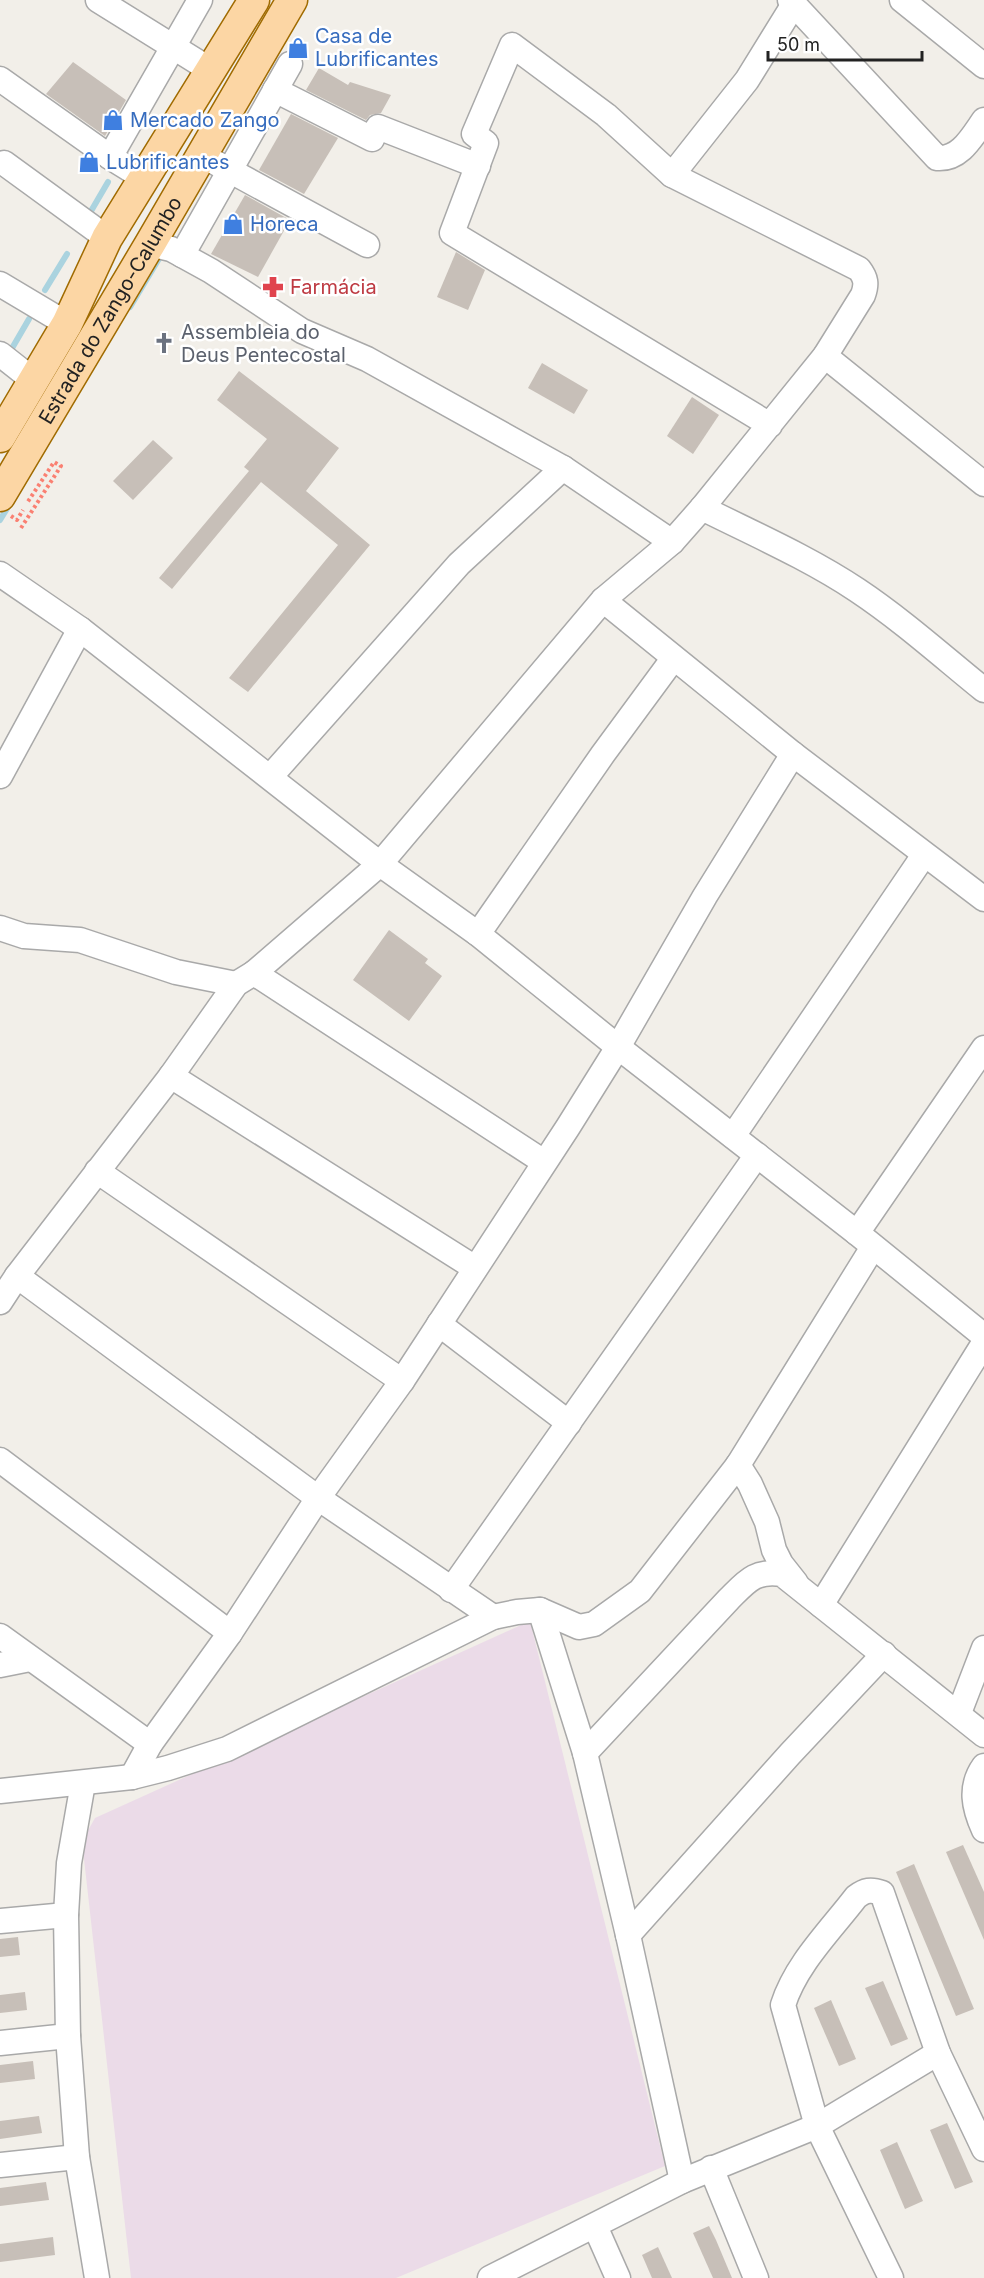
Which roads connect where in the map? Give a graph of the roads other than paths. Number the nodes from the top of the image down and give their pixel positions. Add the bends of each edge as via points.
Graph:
1 (98, 0) edge
2 (200, 0) edge
3 (254, 0) edge
4 (292, 0) edge
5 (902, 0) edge
6 (792, 2) edge
7 (173, 48) junction
8 (290, 64) dead end
9 (984, 66) edge
10 (212, 71) junction
11 (0, 79) edge
12 (275, 90) junction
13 (984, 120) edge
14 (202, 156) junction
15 (110, 157) junction
16 (4, 163) dead end
17 (478, 166) junction
18 (230, 171) junction
19 (672, 175) junction
20 (144, 178) junction
21 (107, 238) junction
22 (150, 244) junction
23 (367, 245) dead end
24 (182, 255) junction
25 (0, 284) edge
26 (67, 324) junction
27 (0, 354) edge
28 (825, 356) junction
29 (33, 380) junction
30 (8, 402) edge
31 (770, 425) junction
32 (0, 437) edge
33 (563, 468) junction
34 (984, 484) edge
35 (0, 496) edge
36 (702, 508) junction
37 (672, 542) junction
38 (0, 574) edge
39 (603, 600) junction
40 (80, 628) junction
41 (673, 659) junction
42 (984, 690) edge
43 (793, 754) junction
44 (0, 776) edge
45 (270, 777) junction
46 (924, 855) junction
47 (380, 864) junction
48 (984, 899) edge
49 (0, 928) edge
50 (478, 934) junction
51 (245, 979) junction
52 (618, 1047) junction
53 (984, 1048) edge
54 (171, 1076) junction
55 (733, 1136) junction
56 (758, 1155) junction
57 (544, 1162) junction
58 (96, 1171) junction
59 (865, 1240) junction
60 (476, 1268) junction
61 (16, 1276) junction
62 (0, 1302) edge
63 (439, 1324) junction
64 (984, 1336) edge
65 (984, 1343) edge
66 (402, 1381) junction
67 (569, 1423) junction
68 (0, 1460) edge
69 (738, 1465) junction
70 (318, 1498) junction
71 (451, 1590) junction
72 (812, 1598) junction
73 (540, 1610) junction
74 (494, 1617) junction
75 (230, 1633) junction
76 (0, 1636) edge
77 (984, 1648) edge
78 (884, 1654) junction
79 (30, 1659) junction
80 (0, 1665) edge
81 (959, 1713) junction
82 (984, 1735) edge
83 (150, 1744) junction
84 (585, 1753) junction
85 (984, 1766) edge
86 (132, 1777) junction
87 (83, 1783) junction
88 (0, 1791) edge
89 (984, 1830) edge
90 (66, 1915) junction
91 (0, 1921) edge
92 (628, 1935) junction
93 (68, 2036) junction
94 (0, 2043) edge
95 (938, 2053) junction
96 (817, 2126) junction
97 (984, 2150) edge
98 (77, 2157) junction
99 (0, 2165) edge
100 (711, 2168) junction
101 (682, 2181) junction
102 (594, 2226) junction
103 (97, 2278) edge
104 (490, 2278) edge
105 (618, 2278) edge
106 (756, 2278) edge
107 (891, 2278) edge

1 - 7 street
2 - 7 street
3 - 10 main road, Estrada do Zango-Calumbo
4 - 14 main road, Estrada do Zango-Calumbo
5 - 9 street
6 - 13 street via 937,158 946,159 966,146
6 - 19 street via 747,80
7 - 10 street
7 - 15 street
8 - 12 street
10 - 20 main road, Estrada do Zango-Calumbo
11 - 15 street
12 - 17 street via 372,139 378,127
12 - 18 street
14 - 18 street
14 - 22 main road, Estrada do Zango-Calumbo
15 - 20 street
16 - 21 street
17 - 19 street via 486,143 474,134 512,45 606,115
17 - 31 street via 452,232
18 - 23 street
18 - 24 street
19 - 28 street via 858,269 864,276 863,295
20 - 21 main road, Estrada do Zango-Calumbo
21 - 26 main road, Estrada do Zango-Calumbo
22 - 24 street
22 - 35 main road, Estrada do Zango-Calumbo
24 - 33 street via 302,331 367,359
25 - 26 street
26 - 29 main road, Estrada do Zango-Calumbo
27 - 29 street
28 - 31 street
28 - 34 street
29 - 30 main road, Estrada do Zango-Calumbo
30 - 32 main road, Estrada do Zango-Calumbo
31 - 36 street
33 - 37 street
33 - 45 street via 459,564
36 - 37 street
36 - 42 street via 855,589
37 - 39 street
38 - 40 street
39 - 41 street
39 - 47 street
40 - 44 street
40 - 45 street
41 - 43 street
41 - 50 street
43 - 46 street
43 - 52 street
45 - 47 street
46 - 48 street
46 - 55 street
47 - 50 street
47 - 51 street
49 - 51 street via 24,936 80,940 177,972
50 - 52 street
51 - 54 street
51 - 57 street
52 - 55 street
52 - 57 street
53 - 59 street
54 - 58 street
54 - 60 street
55 - 56 street
56 - 59 street
56 - 67 street
57 - 60 street
58 - 61 street
58 - 66 street
59 - 64 street
59 - 69 street
60 - 63 street
61 - 62 street
61 - 70 street
63 - 66 street
63 - 67 street
65 - 72 street
66 - 70 street
67 - 71 street
68 - 75 street
69 - 72 street via 763,1512 781,1564
69 - 73 street via 640,1591 618,1609 594,1624 579,1627
70 - 71 street
70 - 75 street
71 - 74 street
72 - 78 street
72 - 84 street via 782,1574 768,1572 747,1582
73 - 74 street
73 - 84 street
74 - 86 street via 227,1749
75 - 83 street
76 - 79 street
77 - 81 street
78 - 81 street
78 - 92 street
79 - 80 street
79 - 83 street
81 - 82 street
83 - 86 street
84 - 92 street
85 - 89 street via 977,1775 974,1792 975,1812
86 - 87 street
87 - 88 street
87 - 90 street via 69,1863
90 - 91 street
90 - 93 street
92 - 101 street
93 - 94 street
93 - 98 street
95 - 96 street
95 - 96 street via 882,1893 864,1891 800,1970 783,2005
95 - 97 street
96 - 100 street
96 - 107 street
98 - 99 street
98 - 103 street
100 - 101 street
100 - 106 street
101 - 102 street
102 - 104 street
102 - 105 street

